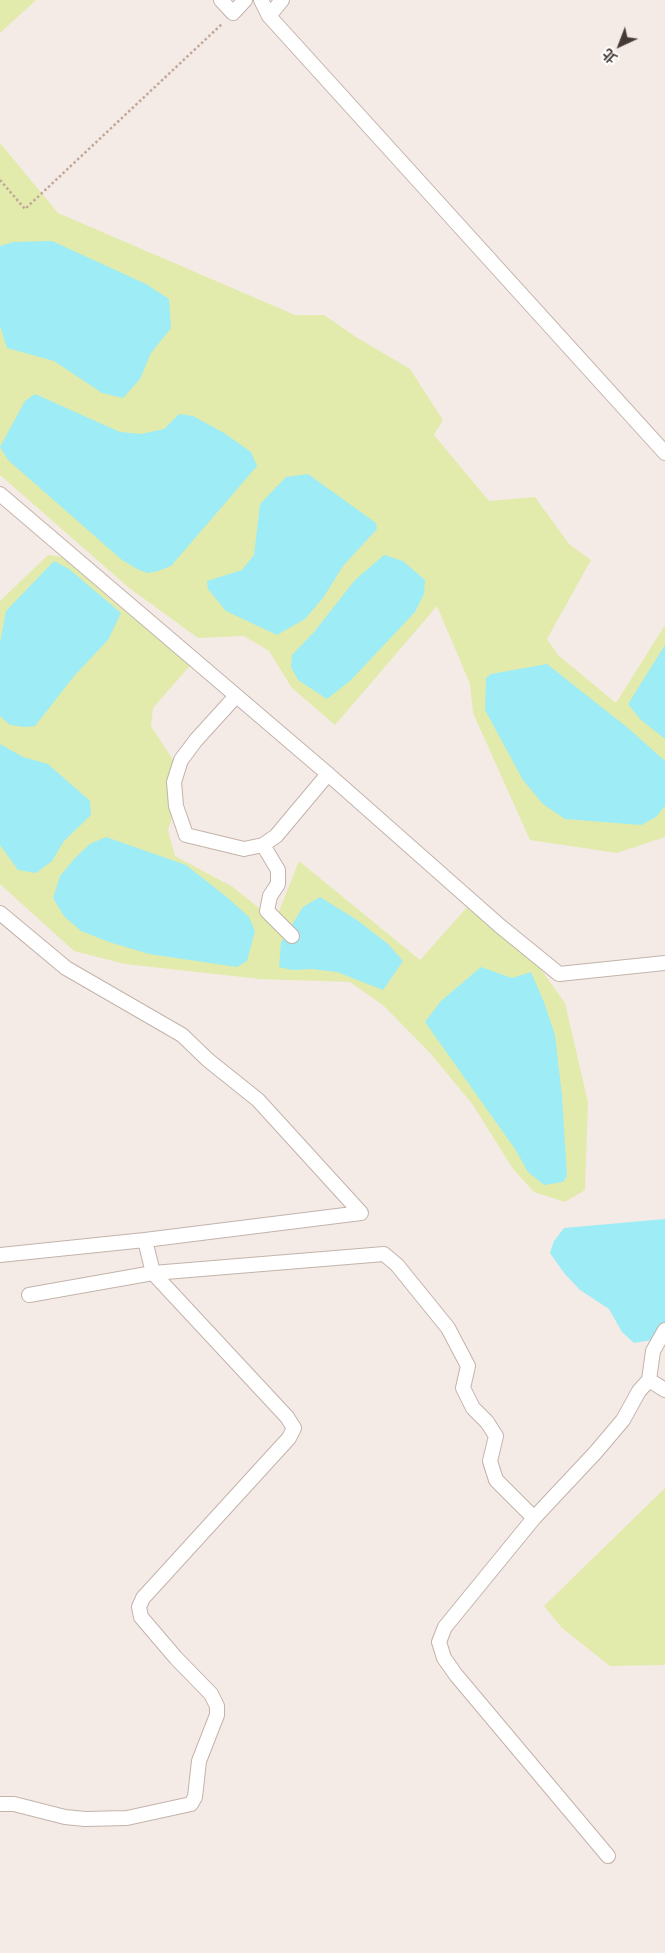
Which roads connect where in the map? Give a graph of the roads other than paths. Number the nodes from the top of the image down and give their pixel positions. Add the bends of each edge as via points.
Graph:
1 (221, 0) edge
2 (246, 0) edge
3 (261, 0) edge
4 (282, 0) edge
5 (269, 16) junction
6 (665, 452) edge
7 (0, 494) edge
8 (236, 696) junction
9 (328, 774) junction
10 (263, 844) junction
11 (0, 913) edge
12 (292, 936) dead end
13 (665, 963) edge
14 (145, 1240) junction
15 (0, 1255) edge
16 (153, 1273) junction
17 (29, 1294) dead end
18 (665, 1330) edge
19 (649, 1380) junction
20 (665, 1390) edge
21 (534, 1518) junction
22 (0, 1804) edge
23 (608, 1856) dead end

1 - 2 street via 233,13
3 - 5 street
4 - 5 street
5 - 6 street
7 - 8 street
8 - 9 street
8 - 10 street via 182,760 174,782 176,806 186,834 244,849
9 - 10 street via 276,836
9 - 13 street via 559,974
10 - 12 street via 278,870 278,884 270,896 267,912
11 - 14 street via 66,968 182,1035 258,1100 361,1213
14 - 15 street
14 - 16 street
16 - 17 street
16 - 21 street via 384,1254 397,1265 448,1328 468,1366 463,1388 473,1408 496,1436 490,1460 496,1480
16 - 22 street via 294,1428 289,1438 143,1598 139,1607 141,1617 211,1694 217,1706 217,1715 199,1762 195,1797 191,1804 127,1818 65,1817 14,1804
18 - 19 street via 653,1351
19 - 20 street
19 - 21 street via 595,1453
21 - 23 street via 445,1627 439,1642 444,1658 456,1675

